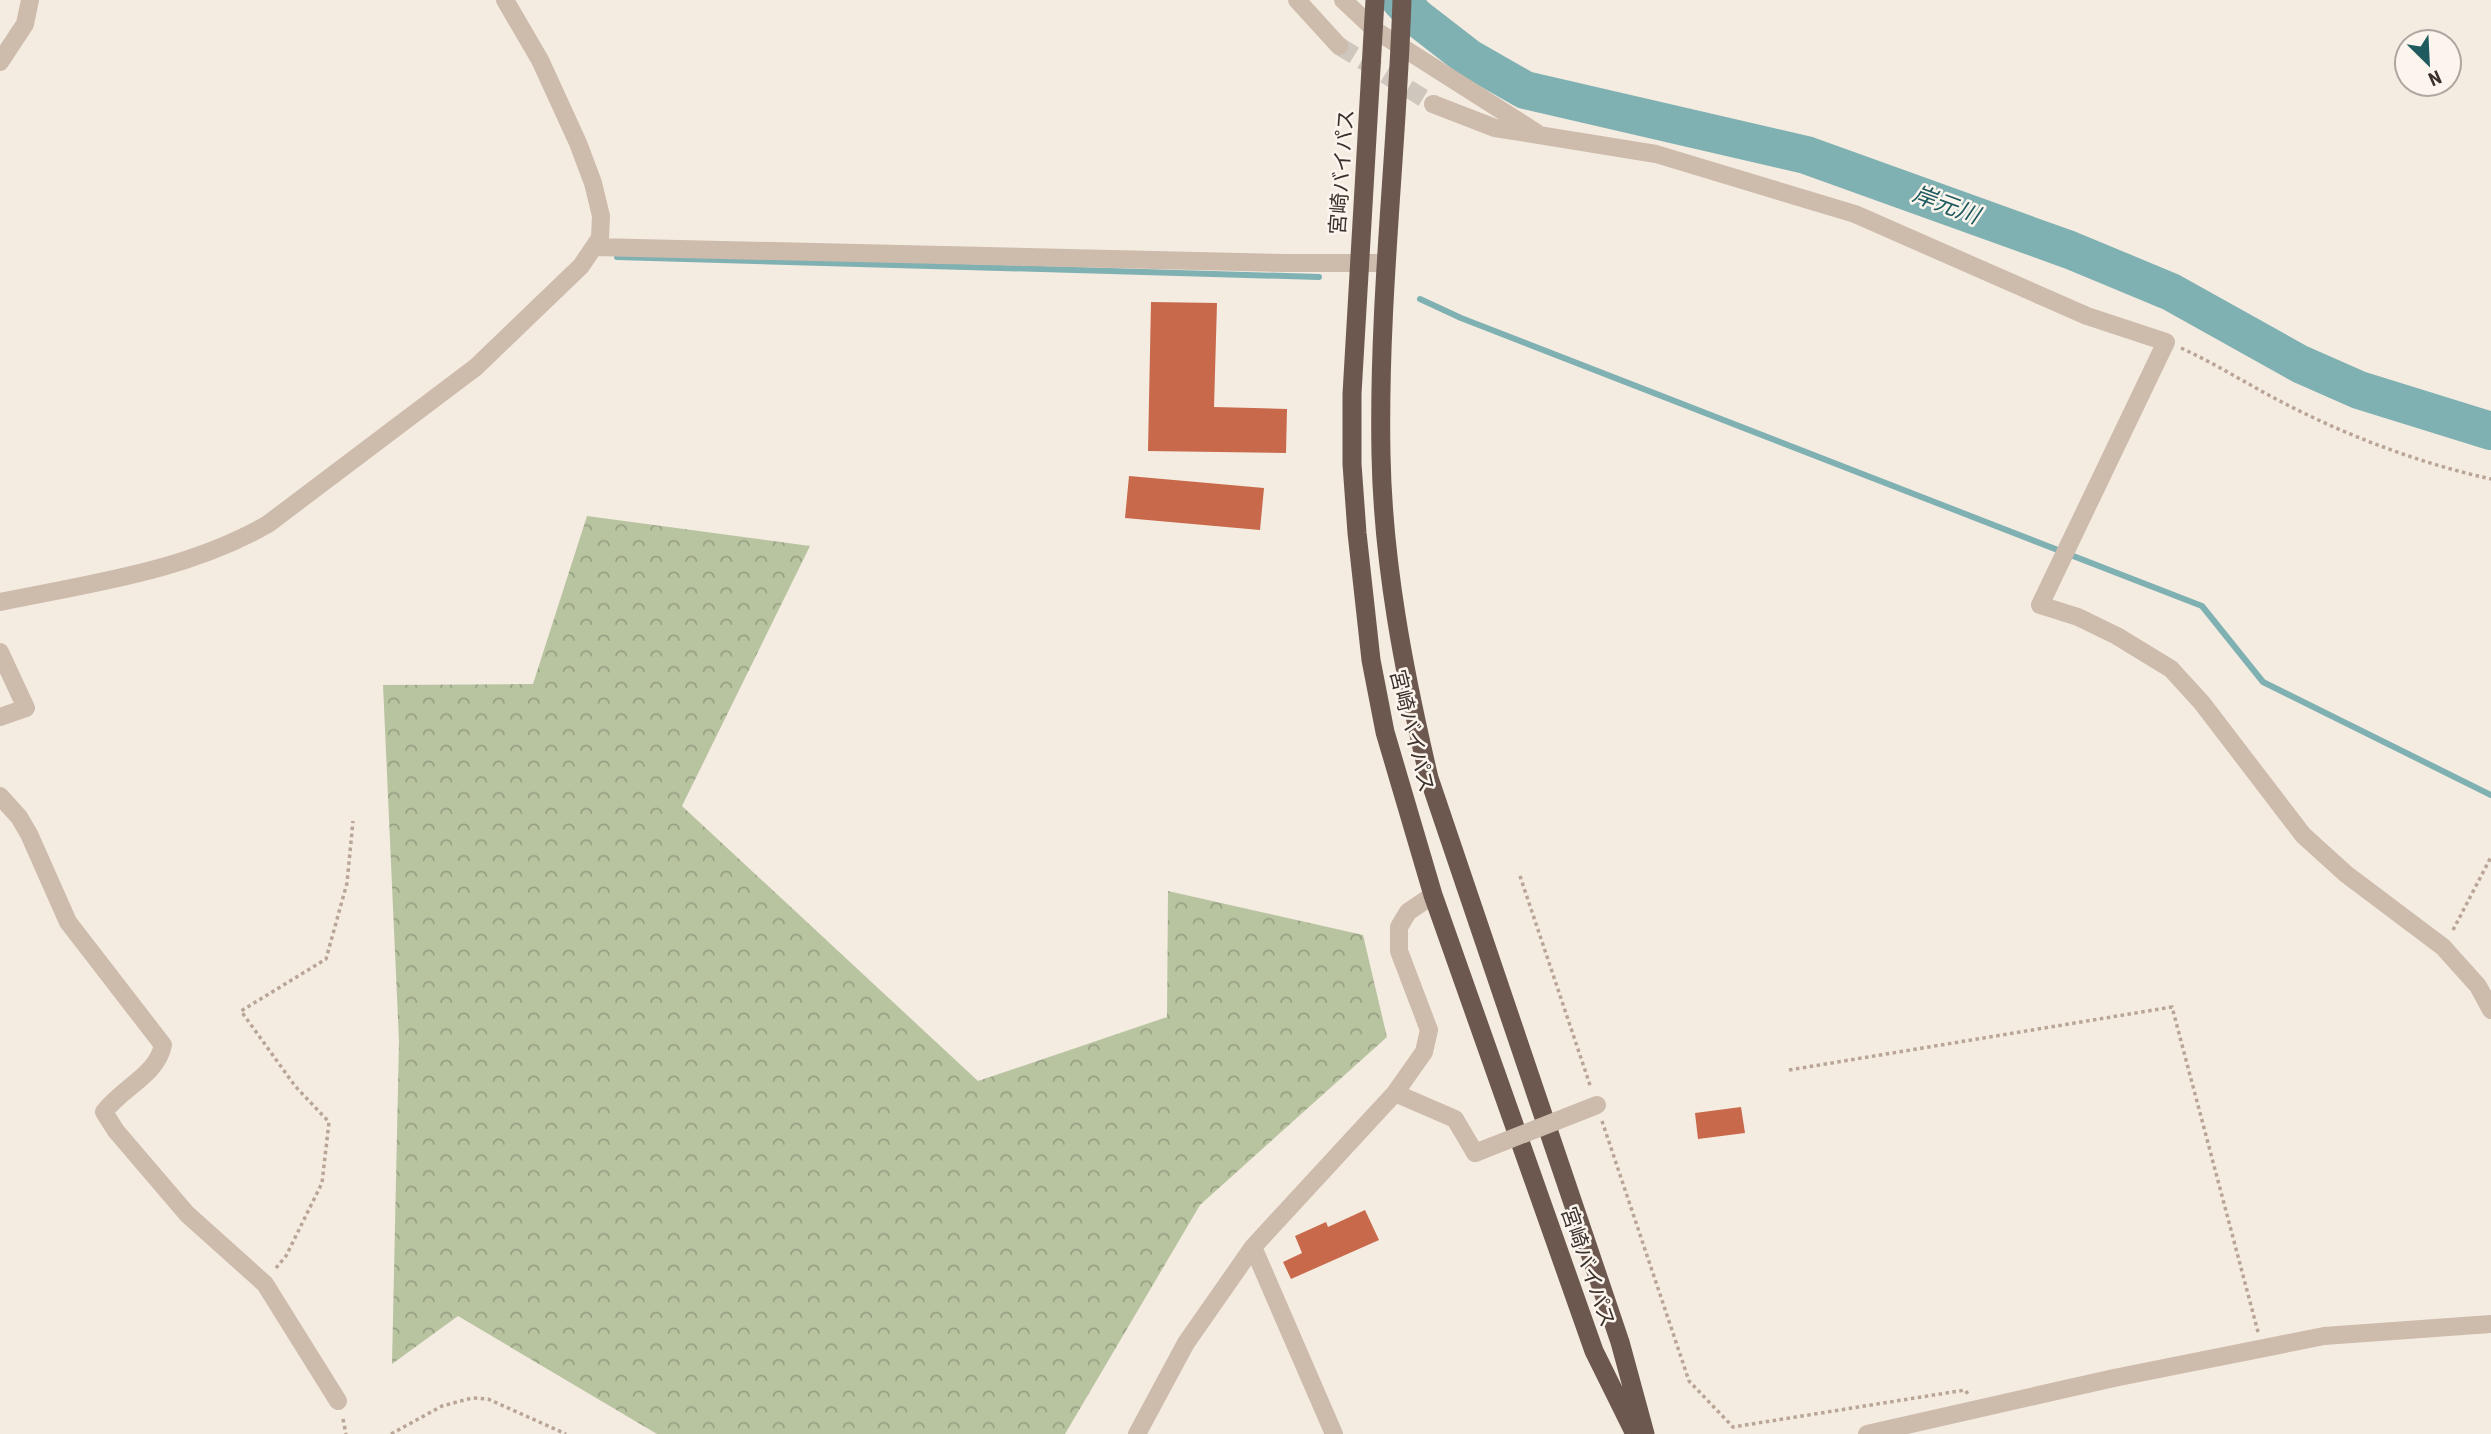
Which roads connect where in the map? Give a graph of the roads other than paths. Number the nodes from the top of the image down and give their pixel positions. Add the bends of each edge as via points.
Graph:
1 (30, 0) edge
2 (505, 0) edge
3 (1297, 0) edge
4 (1343, 0) edge
5 (1402, 0) edge
6 (1375, 5) edge
7 (1375, 30) junction
8 (1401, 35) junction
9 (1339, 46) tunnel mouth
10 (0, 62) edge
11 (1433, 104) tunnel mouth
12 (1543, 136) junction
13 (595, 247) junction
14 (1359, 262) junction
15 (1386, 263) junction
16 (0, 602) edge
17 (0, 652) edge
18 (0, 717) edge
19 (0, 796) edge
20 (1433, 895) junction
21 (2491, 1010) edge
22 (1395, 1093) junction
23 (1597, 1105) road end
24 (1253, 1247) junction
25 (2491, 1324) edge
26 (338, 1401) dead end
27 (1137, 1434) edge
28 (1334, 1434) edge
29 (1634, 1434) edge
30 (1645, 1434) edge
31 (1867, 1434) edge

1 - 10 street via 25,24
2 - 13 street via 540,60 593,183 601,216
3 - 9 street
4 - 7 street
5 - 8 highway, 宮崎バイパス
6 - 7 highway, 宮崎バイパス
7 - 8 street
7 - 14 highway, 宮崎バイパス
8 - 12 street
8 - 15 highway, 宮崎バイパス
11 - 12 street via 1495,128
12 - 21 street via 1656,154 1854,214 2087,316 2166,342 2040,605 2078,617 2171,668 2303,835 2346,874 2443,947 2478,986
13 - 14 street
13 - 16 street via 476,367 268,524 230,545 176,565
14 - 15 street
14 - 20 highway, 宮崎バイパス via 1352,464 1363,594 1385,732
15 - 30 highway, 宮崎バイパス via 1381,456 1394,611 1407,687 1429,778 1620,1342
17 - 18 street via 26,708
19 - 26 street via 29,834 68,922 163,1045 160,1059 104,1112 187,1214 265,1284
20 - 22 street via 1408,912 1399,927 1399,951 1429,1030 1424,1052
20 - 29 highway, 宮崎バイパス via 1594,1351
22 - 23 street, bridge via 1454,1119 1475,1153
22 - 24 street
24 - 27 street via 1185,1343
24 - 28 street
25 - 31 street via 2324,1335

